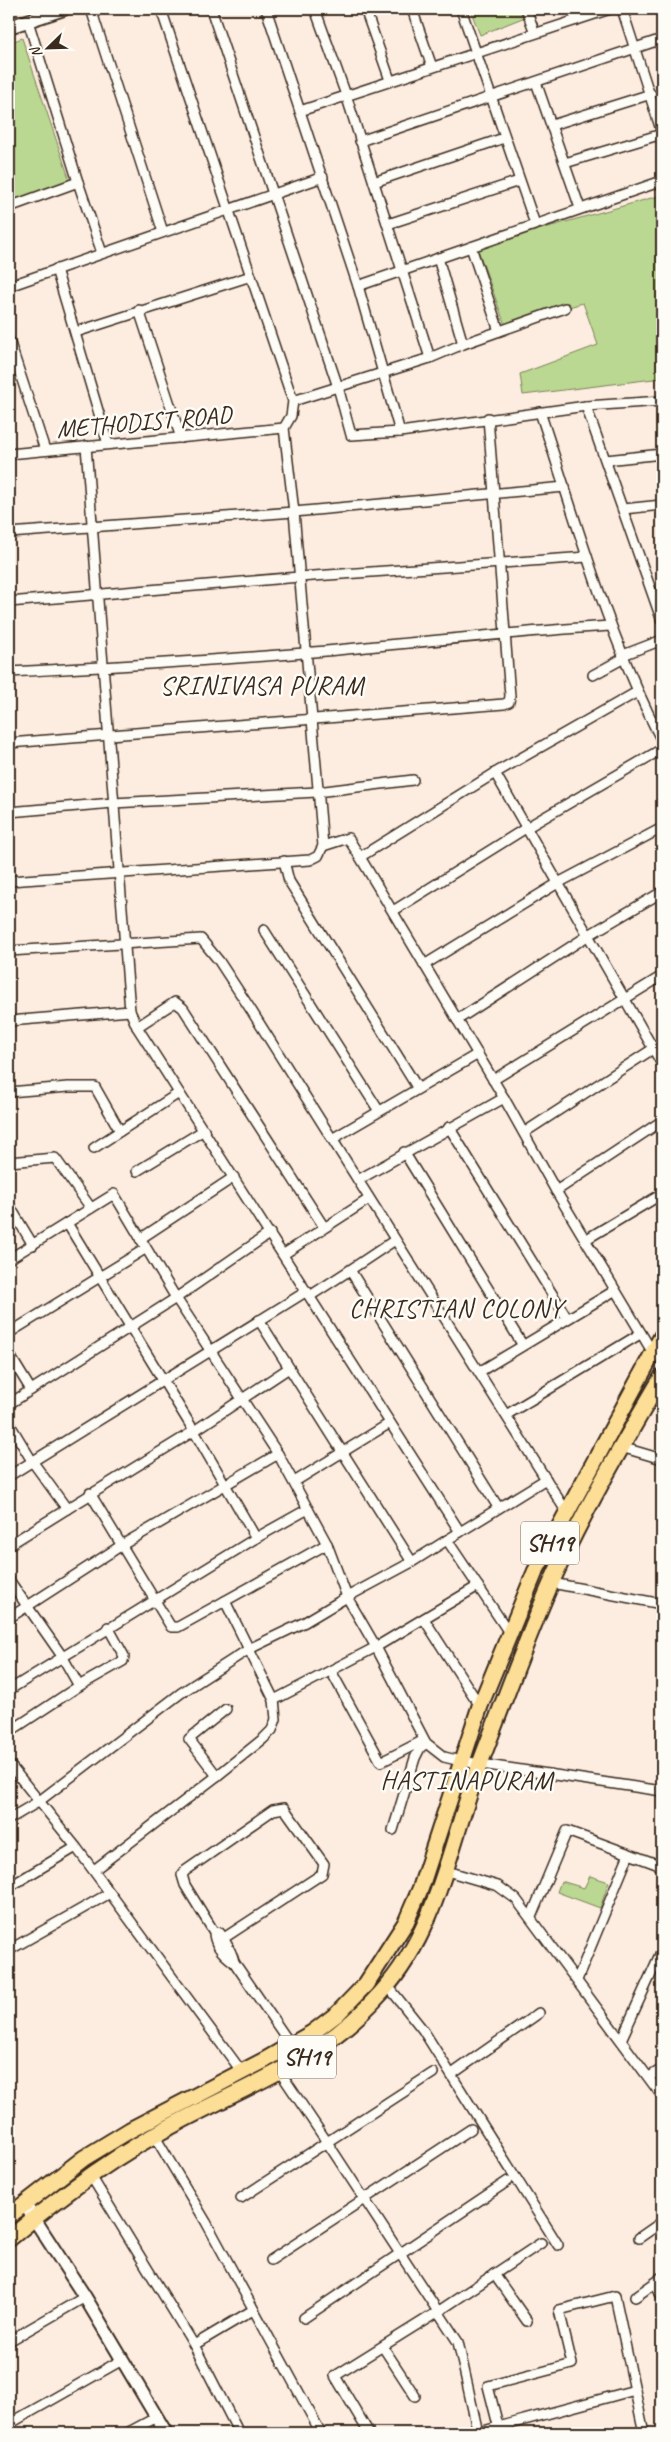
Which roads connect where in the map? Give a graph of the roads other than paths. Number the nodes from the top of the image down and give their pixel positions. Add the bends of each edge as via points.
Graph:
1 (64, 9) edge
2 (91, 9) edge
3 (161, 9) edge
4 (212, 9) edge
5 (266, 9) edge
6 (315, 9) edge
7 (365, 9) edge
8 (412, 9) edge
9 (461, 9) edge
10 (526, 9) edge
11 (572, 9) edge
12 (610, 9) edge
13 (622, 9) edge
14 (576, 20) junction
15 (28, 21) junction
16 (9, 27) edge
17 (535, 34) junction
18 (662, 39) edge
19 (634, 48) junction
20 (476, 52) junction
21 (432, 67) junction
22 (390, 80) junction
23 (536, 82) junction
24 (651, 94) junction
25 (346, 95) junction
26 (490, 96) junction
27 (300, 111) junction
28 (552, 125) junction
29 (662, 134) edge
30 (504, 138) junction
31 (360, 140) junction
32 (565, 163) junction
33 (323, 177) junction
34 (519, 181) junction
35 (662, 181) edge
36 (78, 182) junction
37 (374, 182) junction
38 (273, 194) junction
39 (9, 207) edge
40 (580, 208) junction
41 (230, 209) junction
42 (388, 224) junction
43 (535, 224) junction
44 (164, 232) junction
45 (471, 247) junction
46 (102, 253) junction
47 (438, 258) junction
48 (56, 269) junction
49 (402, 270) junction
50 (251, 276) junction
51 (9, 286) edge
52 (358, 286) junction
53 (565, 308) dead end
54 (139, 310) junction
55 (498, 331) junction
56 (76, 332) junction
57 (9, 340) edge
58 (463, 344) junction
59 (430, 358) junction
60 (382, 373) junction
61 (338, 387) junction
62 (292, 401) junction
63 (662, 401) edge
64 (586, 406) junction
65 (540, 412) junction
66 (488, 418) junction
67 (284, 428) junction
68 (400, 432) junction
69 (181, 438) junction
70 (108, 444) junction
71 (86, 446) junction
72 (45, 450) junction
73 (9, 454) edge
74 (662, 454) edge
75 (606, 460) junction
76 (565, 487) junction
77 (494, 494) junction
78 (662, 505) edge
79 (623, 509) junction
80 (294, 512) junction
81 (92, 528) junction
82 (9, 533) edge
83 (587, 557) junction
84 (499, 562) junction
85 (299, 577) junction
86 (98, 594) junction
87 (9, 602) edge
88 (662, 621) edge
89 (610, 626) junction
90 (504, 632) junction
91 (662, 640) edge
92 (305, 653) junction
93 (623, 657) junction
94 (104, 668) junction
95 (9, 672) edge
96 (593, 675) dead end
97 (637, 692) junction
98 (311, 718) junction
99 (108, 736) junction
100 (662, 741) edge
101 (9, 743) edge
102 (662, 749) edge
103 (495, 773) junction
104 (413, 780) dead end
105 (317, 792) junction
106 (113, 803) junction
107 (9, 812) edge
108 (526, 828) junction
109 (662, 828) edge
110 (323, 846) junction
111 (360, 857) junction
112 (284, 861) junction
113 (118, 873) junction
114 (9, 881) edge
115 (558, 883) junction
116 (662, 892) edge
117 (393, 911) junction
118 (264, 930) dead end
119 (589, 935) junction
120 (124, 943) junction
121 (9, 951) edge
122 (424, 965) junction
123 (662, 976) edge
124 (624, 999) junction
125 (130, 1011) junction
126 (457, 1020) junction
127 (9, 1021) edge
128 (137, 1027) junction
129 (662, 1043) edge
130 (653, 1048) junction
131 (478, 1054) junction
132 (662, 1064) edge
133 (492, 1080) junction
134 (417, 1087) junction
135 (9, 1092) edge
136 (179, 1093) junction
137 (504, 1098) junction
138 (378, 1111) junction
139 (662, 1121) edge
140 (449, 1127) junction
141 (204, 1130) junction
142 (120, 1131) junction
143 (524, 1132) junction
144 (332, 1139) junction
145 (94, 1148) dead end
146 (404, 1152) junction
147 (9, 1162) edge
148 (137, 1171) dead end
149 (234, 1177) junction
150 (358, 1180) junction
151 (556, 1191) junction
152 (662, 1194) edge
153 (369, 1199) junction
154 (9, 1205) edge
155 (91, 1208) junction
156 (67, 1223) junction
157 (324, 1227) junction
158 (270, 1233) junction
159 (140, 1239) junction
160 (395, 1240) junction
161 (585, 1240) junction
162 (33, 1244) junction
163 (146, 1249) junction
164 (284, 1254) junction
165 (9, 1259) edge
166 (350, 1270) junction
167 (100, 1279) junction
168 (614, 1291) junction
169 (308, 1293) junction
170 (176, 1298) junction
171 (567, 1318) junction
172 (259, 1320) junction
173 (131, 1327) junction
174 (9, 1333) edge
175 (640, 1334) junction
176 (662, 1336) edge
177 (522, 1344) junction
178 (211, 1351) junction
179 (653, 1353) junction
180 (9, 1354) edge
181 (290, 1368) junction
182 (479, 1372) junction
183 (662, 1376) edge
184 (163, 1382) junction
185 (31, 1390) junction
186 (244, 1400) junction
187 (9, 1404) edge
188 (506, 1415) junction
189 (9, 1423) edge
190 (390, 1424) junction
191 (194, 1432) junction
192 (621, 1447) junction
193 (343, 1452) junction
194 (278, 1454) junction
195 (662, 1459) edge
196 (32, 1461) junction
197 (9, 1476) edge
198 (546, 1479) junction
199 (294, 1482) junction
200 (226, 1483) junction
201 (90, 1493) junction
202 (498, 1507) junction
203 (67, 1509) junction
204 (308, 1509) junction
205 (566, 1511) junction
206 (460, 1532) junction
207 (256, 1538) junction
208 (447, 1540) junction
209 (327, 1544) junction
210 (122, 1545) junction
211 (9, 1546) edge
212 (412, 1562) junction
213 (9, 1580) edge
214 (552, 1583) junction
215 (478, 1586) junction
216 (347, 1597) junction
217 (154, 1599) junction
218 (225, 1601) junction
219 (662, 1604) edge
220 (27, 1606) junction
221 (9, 1618) edge
222 (424, 1620) junction
223 (108, 1627) junction
224 (510, 1634) junction
225 (376, 1647) junction
226 (249, 1649) junction
227 (62, 1656) junction
228 (331, 1671) junction
229 (79, 1686) junction
230 (9, 1690) edge
231 (274, 1700) junction
232 (480, 1706) junction
233 (226, 1709) dead end
234 (9, 1732) edge
235 (425, 1742) junction
236 (461, 1761) junction
237 (9, 1764) edge
238 (480, 1764) junction
239 (217, 1776) junction
240 (662, 1791) edge
241 (38, 1802) junction
242 (9, 1820) edge
243 (394, 1830) dead end
244 (76, 1847) junction
245 (629, 1854) junction
246 (662, 1866) edge
247 (94, 1870) junction
248 (446, 1871) junction
249 (9, 1887) edge
250 (110, 1893) junction
251 (531, 1916) junction
252 (214, 1932) junction
253 (224, 1938) junction
254 (9, 1950) edge
255 (662, 1950) edge
256 (234, 1962) junction
257 (577, 1980) junction
258 (388, 1986) junction
259 (539, 2013) dead end
260 (621, 2040) junction
261 (291, 2045) junction
262 (662, 2069) edge
263 (242, 2072) junction
264 (280, 2072) junction
265 (433, 2073) dead end
266 (452, 2074) junction
267 (649, 2078) junction
268 (662, 2096) edge
269 (471, 2129) dead end
270 (154, 2135) junction
271 (327, 2142) junction
272 (91, 2176) junction
273 (508, 2181) dead end
274 (241, 2198) dead end
275 (364, 2198) junction
276 (24, 2203) junction
277 (9, 2216) edge
278 (34, 2217) junction
279 (662, 2222) edge
280 (639, 2238) dead end
281 (9, 2239) edge
282 (541, 2243) dead end
283 (558, 2245) dead end
284 (399, 2253) junction
285 (271, 2260) dead end
286 (494, 2274) junction
287 (661, 2278) edge
288 (85, 2297) junction
289 (635, 2297) dead end
290 (662, 2298) edge
291 (253, 2310) junction
292 (439, 2311) junction
293 (304, 2318) dead end
294 (527, 2321) dead end
295 (9, 2341) edge
296 (194, 2345) junction
297 (382, 2347) junction
298 (122, 2360) junction
299 (635, 2390) junction
300 (415, 2396) dead end
301 (157, 2417) junction
302 (9, 2424) edge
303 (499, 2430) edge
304 (127, 2433) edge
305 (166, 2433) edge
306 (239, 2433) edge
307 (321, 2433) edge
308 (369, 2433) edge
309 (477, 2433) edge
310 (644, 2433) edge

1 - 15 street
2 - 44 street
3 - 41 street
4 - 38 street
5 - 27 street
6 - 25 street
7 - 22 street
8 - 21 street
9 - 20 street
10 - 17 street
11 - 14 street
12 - 14 street
13 - 19 street
14 - 17 street
15 - 16 street
15 - 36 street
17 - 20 street
18 - 19 street
19 - 23 street
19 - 24 street
20 - 21 street
20 - 26 street
21 - 22 street
22 - 25 street
23 - 26 street
23 - 28 street
24 - 28 street
24 - 29 street
25 - 27 street
25 - 31 street
26 - 30 street
26 - 31 street
27 - 33 street
28 - 32 street
29 - 32 street
30 - 34 street
30 - 37 street
31 - 37 street
32 - 40 street
33 - 38 street
33 - 52 street
34 - 42 street
34 - 43 street
35 - 40 street
36 - 39 street
36 - 46 street
37 - 42 street
38 - 41 street
38 - 61 street
40 - 43 street
41 - 44 street
41 - 50 street
42 - 49 street
43 - 45 street
44 - 46 street
45 - 47 street
45 - 55 street
46 - 48 street
47 - 49 street
47 - 58 street
48 - 51 street
48 - 56 street
49 - 52 street
49 - 59 street
50 - 54 street
50 - 62 street
52 - 60 street
53 - 55 street
54 - 56 street
54 - 69 street
55 - 58 street
56 - 70 street
57 - 72 street
58 - 59 street
59 - 60 street
60 - 61 street
60 - 68 street
61 - 62 street
61 - 68 street via 351,435
62 - 67 street via 291,416
63 - 64 street
64 - 65 street
64 - 75 street
65 - 66 street
65 - 76 street
66 - 68 street
66 - 77 street
67 - 69 street, METHODIST ROAD
67 - 80 street
69 - 70 street, METHODIST ROAD
70 - 71 street, METHODIST ROAD
71 - 72 street, METHODIST ROAD
71 - 81 street
72 - 73 street, METHODIST ROAD
74 - 75 street
75 - 79 street
76 - 77 street
76 - 83 street
77 - 80 street
77 - 84 street
78 - 79 street
79 - 88 street
80 - 81 street
80 - 85 street
81 - 82 street
81 - 86 street
83 - 84 street
83 - 89 street
84 - 85 street
84 - 90 street
85 - 86 street
85 - 92 street
86 - 87 street
86 - 94 street
89 - 90 street
89 - 93 street
90 - 92 street
90 - 98 street via 510,696 504,704
91 - 93 street
92 - 94 street
92 - 98 street
93 - 96 street
93 - 97 street
94 - 95 street
94 - 99 street
97 - 100 street
97 - 103 street
98 - 99 street
98 - 105 street
99 - 101 street
99 - 106 street
102 - 108 street
103 - 108 street
103 - 111 street
104 - 105 street
105 - 106 street
105 - 110 street
106 - 107 street
106 - 113 street
108 - 115 street
108 - 117 street
109 - 115 street
110 - 111 street via 348,838
110 - 112 street via 318,856 310,860
111 - 117 street
112 - 113 street
112 - 134 street via 289,882
113 - 114 street
113 - 120 street
115 - 119 street
115 - 122 street
116 - 119 street
117 - 122 street
118 - 138 street
119 - 124 street
119 - 126 street
120 - 121 street
120 - 125 street
120 - 144 street via 201,939 219,961
122 - 126 street
123 - 124 street
124 - 130 street
124 - 133 street
125 - 127 street
125 - 128 street
126 - 131 street
128 - 136 street
128 - 157 street via 175,1002 184,1008
129 - 130 street
130 - 132 street
130 - 143 street
131 - 133 street
131 - 134 street
133 - 137 street
134 - 138 street
135 - 142 street via 95,1087
136 - 141 street
136 - 142 street
137 - 140 street
137 - 143 street
138 - 144 street
139 - 151 street
140 - 146 street
140 - 171 street
141 - 148 street
141 - 149 street
142 - 145 street
143 - 151 street
144 - 150 street
146 - 150 street
146 - 177 street
147 - 155 street via 55,1158
149 - 158 street
149 - 159 street
150 - 153 street
151 - 161 street
152 - 161 street
153 - 157 street
153 - 160 street
154 - 162 street
155 - 156 street
155 - 159 street via 114,1194
156 - 162 street
156 - 167 street
157 - 164 street
158 - 164 street
158 - 170 street
159 - 163 street
160 - 166 street
160 - 182 street
161 - 168 street
162 - 165 street
163 - 167 street
163 - 170 street
164 - 169 street
166 - 169 street
166 - 202 street
167 - 173 street
167 - 174 street
168 - 171 street
168 - 175 street
169 - 172 street
169 - 190 street
170 - 173 street
170 - 178 street
171 - 177 street
172 - 178 street
172 - 181 street
173 - 184 street
173 - 185 street
175 - 179 street
175 - 188 street
176 - 179 main road, SH19
177 - 182 street
178 - 184 street
178 - 186 street
179 - 205 main road, SH19
180 - 185 street
181 - 186 street
181 - 193 street
182 - 188 street
183 - 192 main road, SH19
184 - 191 street
184 - 196 street
185 - 187 street
186 - 191 street
186 - 194 street
188 - 198 street
189 - 196 street
190 - 193 street
190 - 206 street
191 - 200 street
191 - 201 street
192 - 195 street
192 - 214 main road, SH19
193 - 199 street
193 - 212 street
194 - 199 street
194 - 200 street
196 - 197 street
196 - 203 street
198 - 202 street
198 - 205 street
199 - 204 street
200 - 207 street
200 - 210 street
201 - 203 street
201 - 210 street
202 - 206 street
203 - 211 street
204 - 207 street
204 - 209 street
205 - 224 main road, SH19 via 535,1572
206 - 208 street
207 - 217 street
208 - 212 street
208 - 215 street
209 - 216 street
209 - 218 street
210 - 217 street
210 - 220 street
212 - 216 street
213 - 220 street
214 - 219 street
214 - 238 main road, SH19
215 - 222 street
215 - 224 street
216 - 225 street
216 - 226 street
217 - 218 street via 167,1624 174,1628
217 - 223 street
218 - 226 street
220 - 221 street
220 - 227 street
222 - 225 street
222 - 232 street
223 - 227 street
223 - 229 street via 124,1656 123,1661
224 - 232 main road, SH19
225 - 228 street
225 - 235 street
226 - 231 street
226 - 241 street via 181,1693
227 - 229 street
227 - 230 street
228 - 231 street
228 - 235 street via 381,1762
229 - 234 street
231 - 239 street via 276,1719 272,1730
232 - 236 main road, SH19
233 - 239 street via 189,1739
235 - 236 street via 444,1757
235 - 243 street via 415,1758
236 - 238 street
236 - 261 main road, SH19 via 421,1887 402,1930 366,1984 337,2014
237 - 241 street
238 - 240 street
238 - 248 main road, SH19
239 - 247 street
241 - 242 street
241 - 244 street
244 - 247 street
244 - 249 street
245 - 246 street
245 - 251 street via 567,1830
245 - 257 street
247 - 250 street
248 - 251 street via 498,1886 516,1898
248 - 258 main road, SH19 via 423,1930
250 - 254 street
250 - 263 street
251 - 257 street
252 - 253 street
252 - 253 street via 185,1885 182,1874 273,1810 284,1808 324,1864 322,1874
252 - 256 street via 220,1949
253 - 256 street
255 - 260 street
256 - 261 street
257 - 260 street
258 - 264 main road, SH19 via 348,2027
258 - 266 street
259 - 266 street
260 - 267 street
261 - 263 main road, SH19
262 - 267 street
263 - 276 main road, SH19 via 130,2130 84,2158
264 - 270 main road, SH19
264 - 271 street
265 - 271 street
266 - 283 street
267 - 268 street
269 - 275 street
270 - 272 main road, SH19
270 - 291 street
271 - 274 street
271 - 275 street
272 - 278 main road, SH19
272 - 296 street
273 - 284 street
275 - 284 street
275 - 285 street
276 - 277 main road, SH19
276 - 278 street
278 - 281 main road, SH19
278 - 288 street
279 - 280 street
282 - 286 street
284 - 292 street
284 - 293 street
286 - 292 street
286 - 294 street
287 - 289 street
287 - 290 street via 658,2289
288 - 295 street
288 - 298 street
291 - 296 street
291 - 307 street
292 - 297 street
292 - 309 street via 458,2342
296 - 306 street
297 - 300 street
297 - 308 street via 335,2376
298 - 301 street
298 - 302 street
299 - 303 street
299 - 303 street via 615,2296 559,2310 572,2364 488,2386
299 - 310 street
301 - 304 street
301 - 305 street
303 - 309 street

